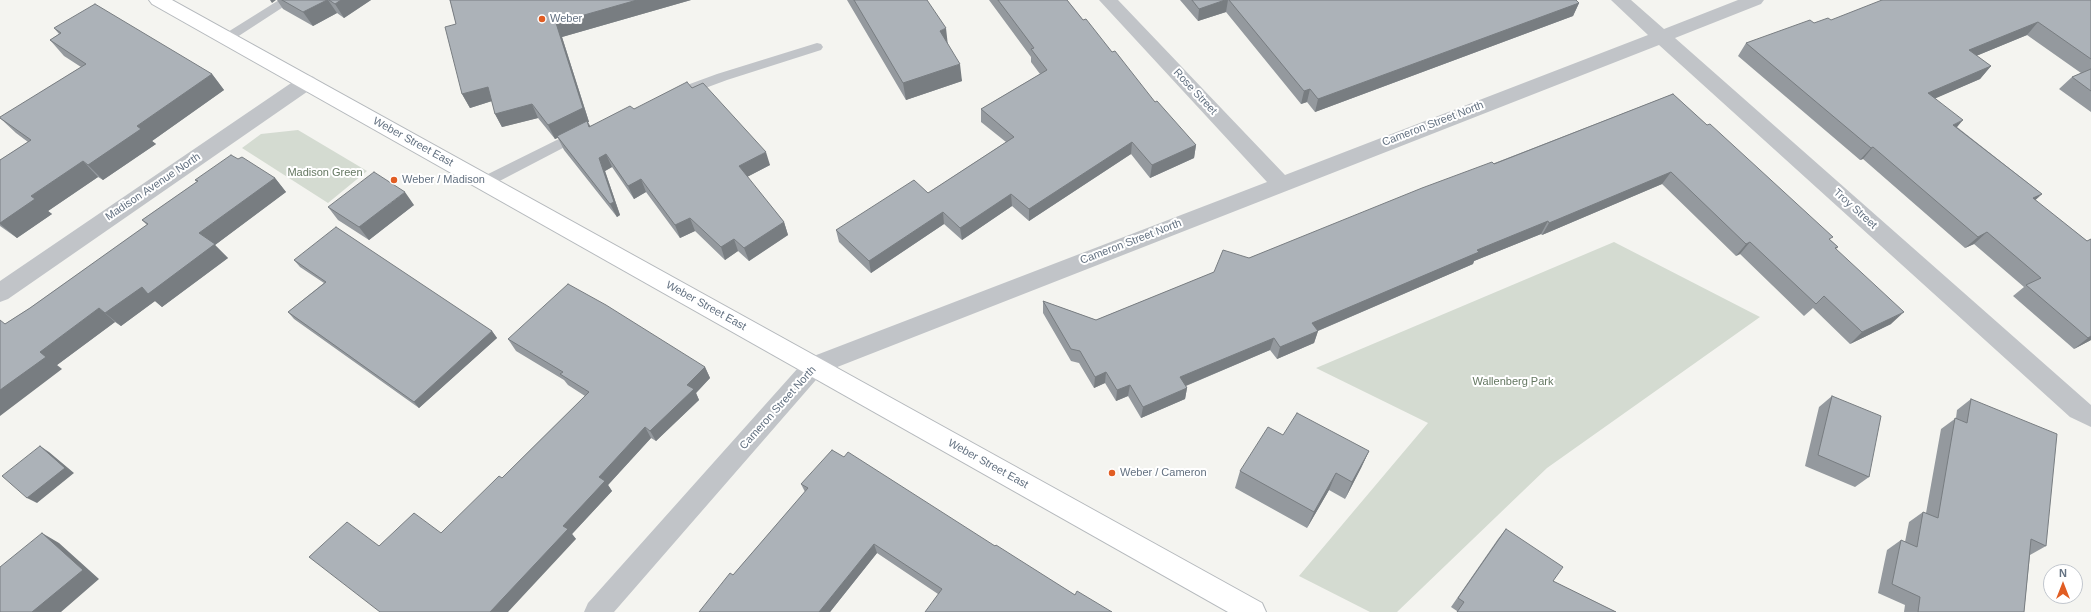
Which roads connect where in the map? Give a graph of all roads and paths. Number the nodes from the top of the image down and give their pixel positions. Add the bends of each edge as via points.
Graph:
1 (158, 0) edge
2 (288, 0) edge
3 (1108, 0) edge
4 (1620, 0) edge
5 (1755, 0) edge
6 (1661, 36) junction
7 (226, 38) junction
8 (817, 47) dead end
9 (307, 82) junction
10 (658, 100) edge
11 (588, 130) edge
12 (485, 182) junction
13 (1281, 184) junction
14 (0, 292) edge
15 (814, 366) junction
16 (2091, 417) edge
17 (597, 612) edge
18 (1253, 612) edge

1 - 7 main road, Weber Street East
2 - 7 lane
3 - 13 street, Rose Street
4 - 6 street, Troy Street
5 - 6 street, Cameron Street North
6 - 13 street, Cameron Street North
6 - 16 street, Troy Street via 2078,410
7 - 9 main road, Weber Street East
8 - 10 lane
9 - 12 main road, Weber Street East
9 - 14 street, Madison Avenue North
11 - 12 lane
12 - 15 main road, Weber Street East
13 - 15 street, Cameron Street North
15 - 17 street, Cameron Street North
15 - 18 main road, Weber Street East

